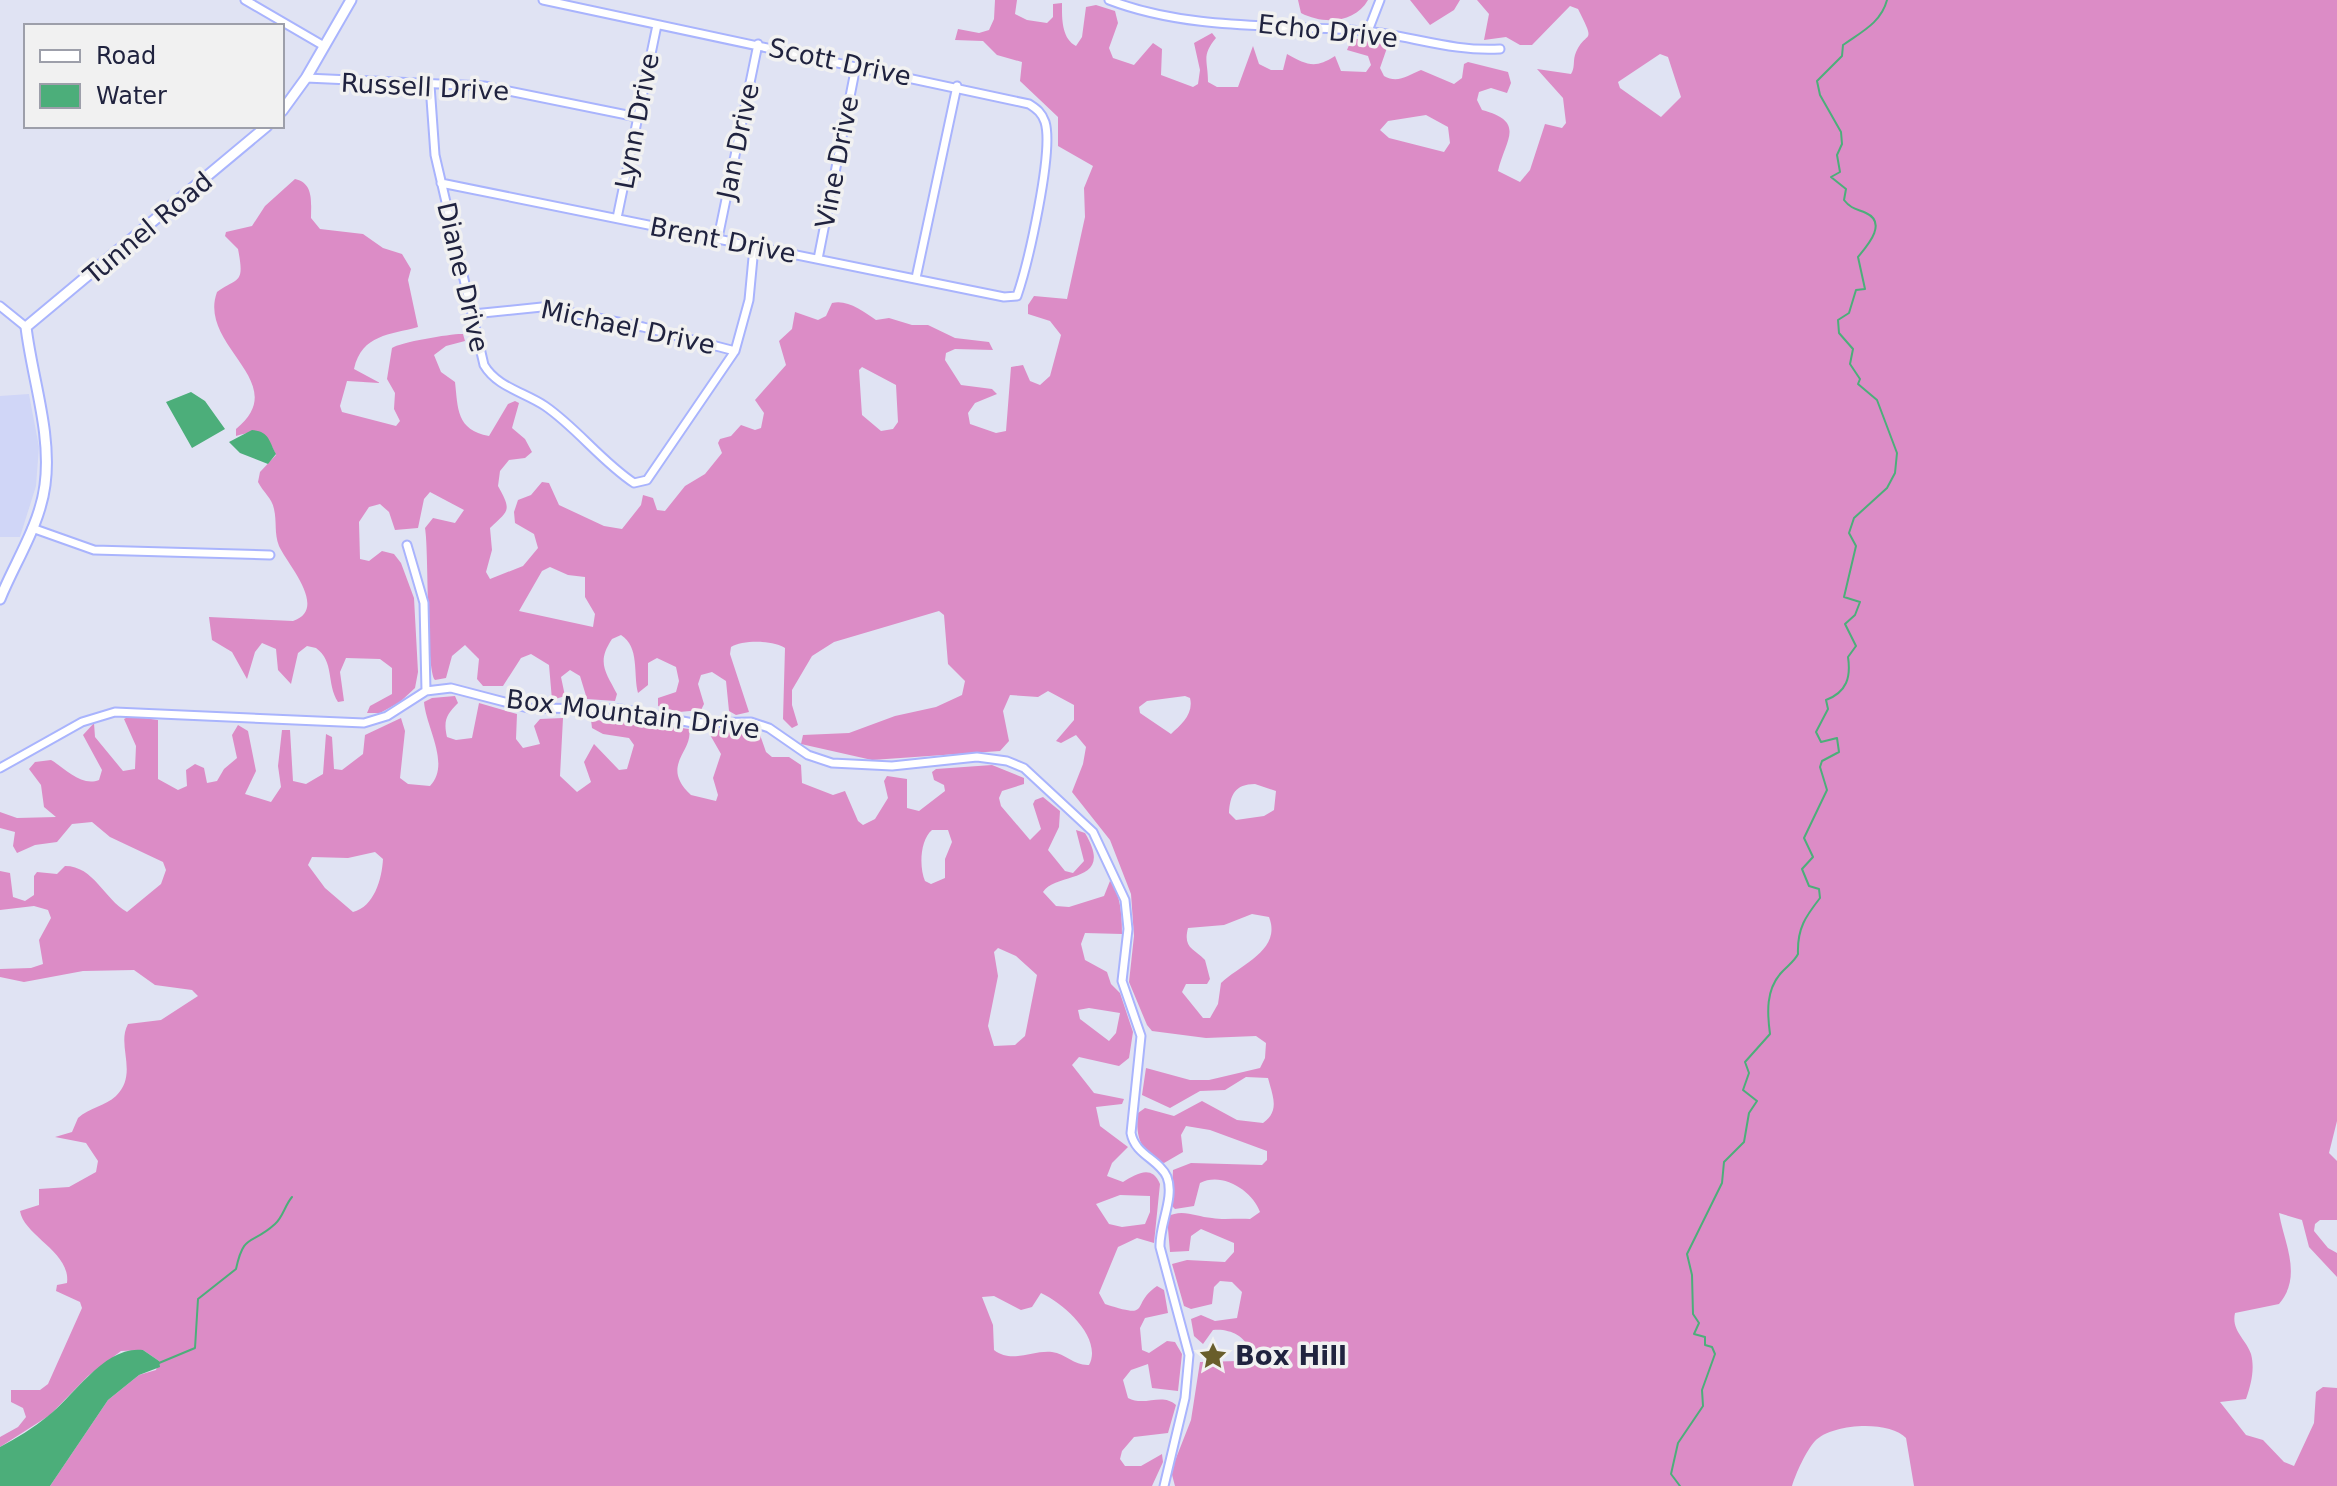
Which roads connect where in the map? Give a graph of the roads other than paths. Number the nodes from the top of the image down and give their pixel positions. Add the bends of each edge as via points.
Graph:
1 (245, 0) edge
2 (351, 0) edge
3 (543, 0) edge
4 (1109, 0) edge
5 (1380, 0) edge
6 (657, 25) junction
7 (1368, 31) junction
8 (758, 44) junction
9 (324, 46) junction
10 (1500, 49) dead end
11 (856, 66) junction
12 (306, 78) junction
13 (430, 85) junction
14 (957, 86) junction
15 (284, 108) edge
16 (637, 117) junction
17 (265, 128) edge
18 (441, 183) junction
19 (617, 218) junction
20 (718, 238) junction
21 (754, 247) junction
22 (818, 259) junction
23 (916, 278) junction
24 (1004, 297) joint
25 (0, 306) edge
26 (473, 314) junction
27 (26, 327) junction
28 (735, 351) junction
29 (32, 528) junction
30 (407, 545) dead end
31 (270, 555) dead end
32 (0, 599) edge
33 (426, 691) junction
34 (0, 768) edge
35 (1164, 1486) edge

1 - 9 street
2 - 9 main road
3 - 6 street, Scott Drive
4 - 7 street, Echo Drive via 1171,19
5 - 7 street
6 - 8 street, Scott Drive
6 - 16 street, Lynn Drive
7 - 10 street, Echo Drive via 1473,51
8 - 11 street, Scott Drive
8 - 20 street, Jan Drive
9 - 12 main road
11 - 14 street, Scott Drive
11 - 22 street, Vine Drive
12 - 13 street, Russell Drive
12 - 15 main road
13 - 16 street, Russell Drive via 495,88
13 - 18 street, Diane Drive via 431,130
14 - 23 street
14 - 24 street, Scott Drive via 1040,111 1048,148 1037,205 1017,296
16 - 19 street, Lynn Drive
17 - 27 main road, Tunnel Road
18 - 19 street, Brent Drive
18 - 26 street, Diane Drive
19 - 20 street, Brent Drive
20 - 21 street, Brent Drive
21 - 22 street, Brent Drive
21 - 28 street via 744,329
22 - 23 street, Brent Drive
23 - 24 street, Brent Drive
25 - 27 street
26 - 28 street, Michael Drive via 542,307
26 - 28 street, Diane Drive via 491,377 545,406 615,470 641,484
27 - 29 main road via 46,461
29 - 31 street via 94,550
29 - 32 main road
30 - 33 street via 424,603
33 - 34 street via 387,716 364,723 115,712 82,722
33 - 35 street, Box Mountain Drive via 459,689 528,708 620,709 693,723 751,722 814,758 853,766 996,759 1031,773 1085,823 1125,900 1128,929 1122,981 1141,1036 1132,1139 1167,1178 1160,1247 1189,1355 1185,1398

